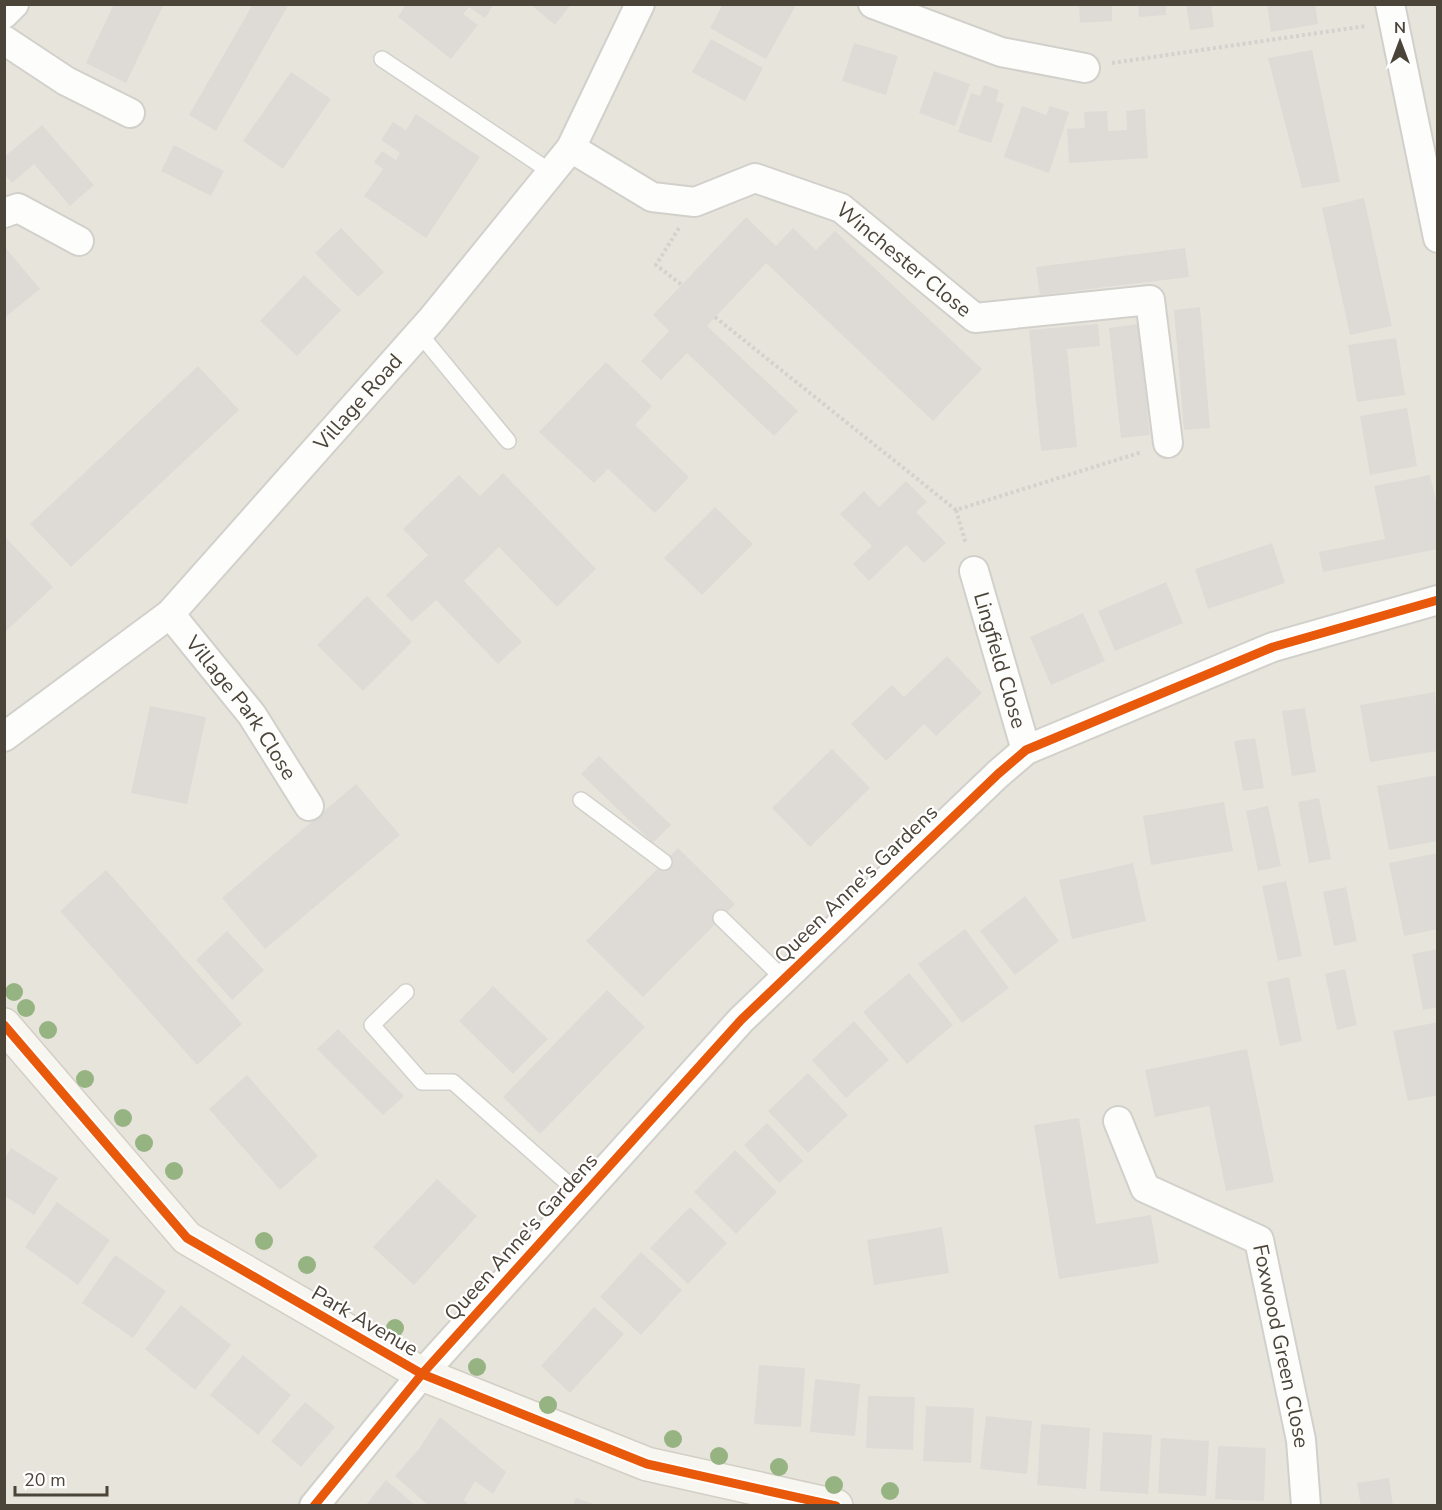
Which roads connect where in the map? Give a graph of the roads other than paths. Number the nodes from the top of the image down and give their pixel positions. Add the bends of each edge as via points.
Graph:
1 (14, 4) edge
2 (640, 4) edge
3 (873, 4) edge
4 (1392, 13) edge
5 (4, 14) edge
6 (4, 40) edge
7 (382, 59) dead end
8 (1085, 68) road end
9 (130, 113) dead end
10 (571, 148) junction
11 (551, 172) junction
12 (4, 213) edge
13 (1437, 238) edge
14 (79, 241) dead end
15 (419, 333) junction
16 (508, 441) dead end
17 (1168, 443) road end
18 (974, 571) road end
19 (1437, 600) edge
20 (170, 614) junction
21 (4, 737) edge
22 (1026, 750) junction
23 (581, 800) dead end
24 (309, 806) dead end
25 (664, 862) dead end
26 (721, 918) dead end
27 (784, 978) junction
28 (406, 992) dead end
29 (4, 1025) edge
30 (1118, 1121) dead end
31 (582, 1196) junction
32 (422, 1374) junction
33 (314, 1506) edge
34 (836, 1506) edge
35 (1306, 1506) edge

1 - 5 street
2 - 10 street, Village Road
3 - 8 street via 1001,52
4 - 13 street
6 - 9 street via 66,81
7 - 11 lane
10 - 11 street, Village Road
10 - 17 street, Winchester Close via 652,197 696,202 754,178 841,208 975,318 1150,300
11 - 15 street, Village Road
12 - 14 street via 18,208
15 - 16 lane
15 - 20 street, Village Road
18 - 22 street, Lingfield Close
19 - 22 street, Queen Anne's Gardens via 1273,647
20 - 21 street, Village Road
20 - 24 street, Village Park Close via 252,715
22 - 27 street, Queen Anne's Gardens
23 - 25 lane
26 - 27 lane
27 - 31 street, Queen Anne's Gardens
28 - 31 lane via 372,1025 422,1082 453,1082
29 - 32 street, Park Avenue via 187,1238
30 - 35 street, Foxwood Green Close via 1145,1188 1259,1240 1301,1440
31 - 32 street, Queen Anne's Gardens
32 - 33 street, Queen Anne's Gardens
32 - 34 street, Park Avenue via 647,1464

